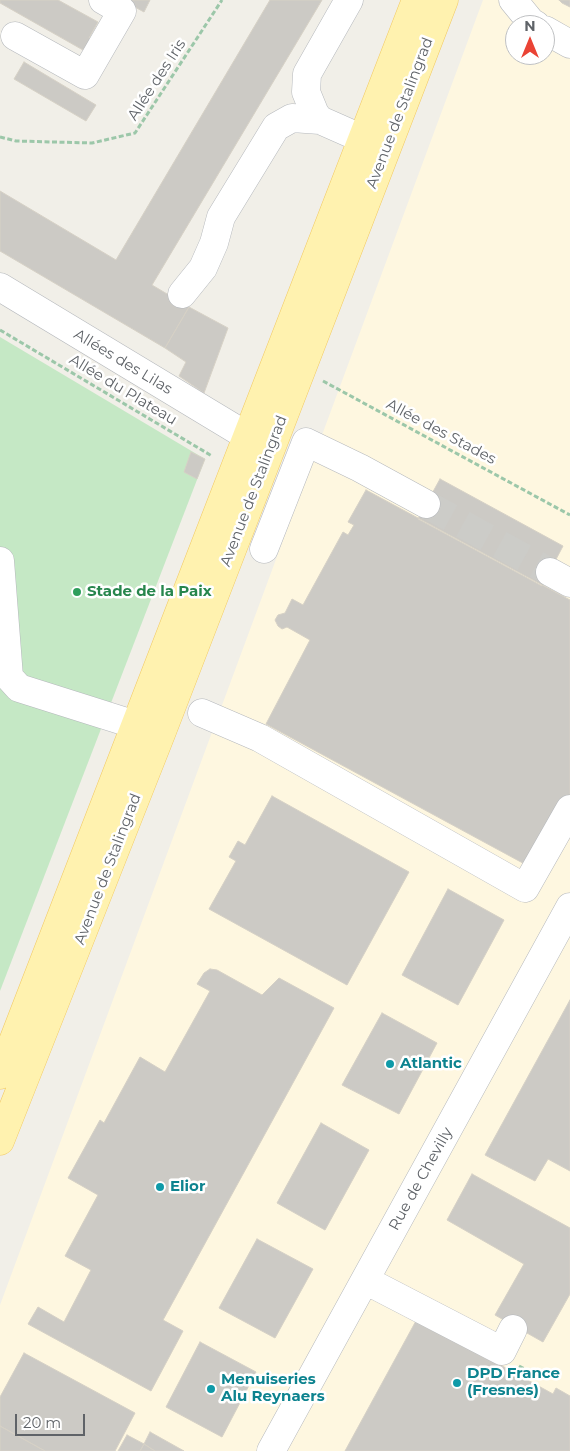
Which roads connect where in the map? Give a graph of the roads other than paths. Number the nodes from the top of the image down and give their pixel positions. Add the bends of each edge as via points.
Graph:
1 (103, 0) edge
2 (349, 0) edge
3 (512, 0) edge
4 (434, 2) edge
5 (524, 15) edge
6 (15, 36) dead end
7 (555, 36) edge
8 (570, 44) edge
9 (320, 120) junction
10 (363, 139) junction
11 (0, 287) edge
12 (182, 294) dead end
13 (247, 436) junction
14 (426, 504) tunnel mouth
15 (264, 549) dead end
16 (0, 560) edge
17 (202, 713) dead end
18 (136, 725) junction
19 (570, 809) edge
20 (570, 907) edge
21 (0, 1075) edge
22 (0, 1141) edge
23 (365, 1280) junction
24 (513, 1329) dead end
25 (272, 1451) edge

1 - 6 street via 122,11 86,75
2 - 9 street via 307,74 306,92
3 - 5 street
4 - 10 main road, Avenue de Stalingrad
4 - 22 main road, Avenue de Stalingrad via 300,370
7 - 8 street
9 - 10 street
9 - 12 street via 292,118 276,127 221,217 203,268
10 - 13 main road, Avenue de Stalingrad
11 - 13 street, Allées des Lilas
13 - 18 main road, Avenue de Stalingrad
14 - 15 street via 306,442
16 - 18 street via 8,677 19,688
17 - 19 street via 260,738 525,888
18 - 21 main road, Avenue de Stalingrad
20 - 23 street, Rue de Chevilly
23 - 24 street via 502,1351
23 - 25 street, Rue de Chevilly

